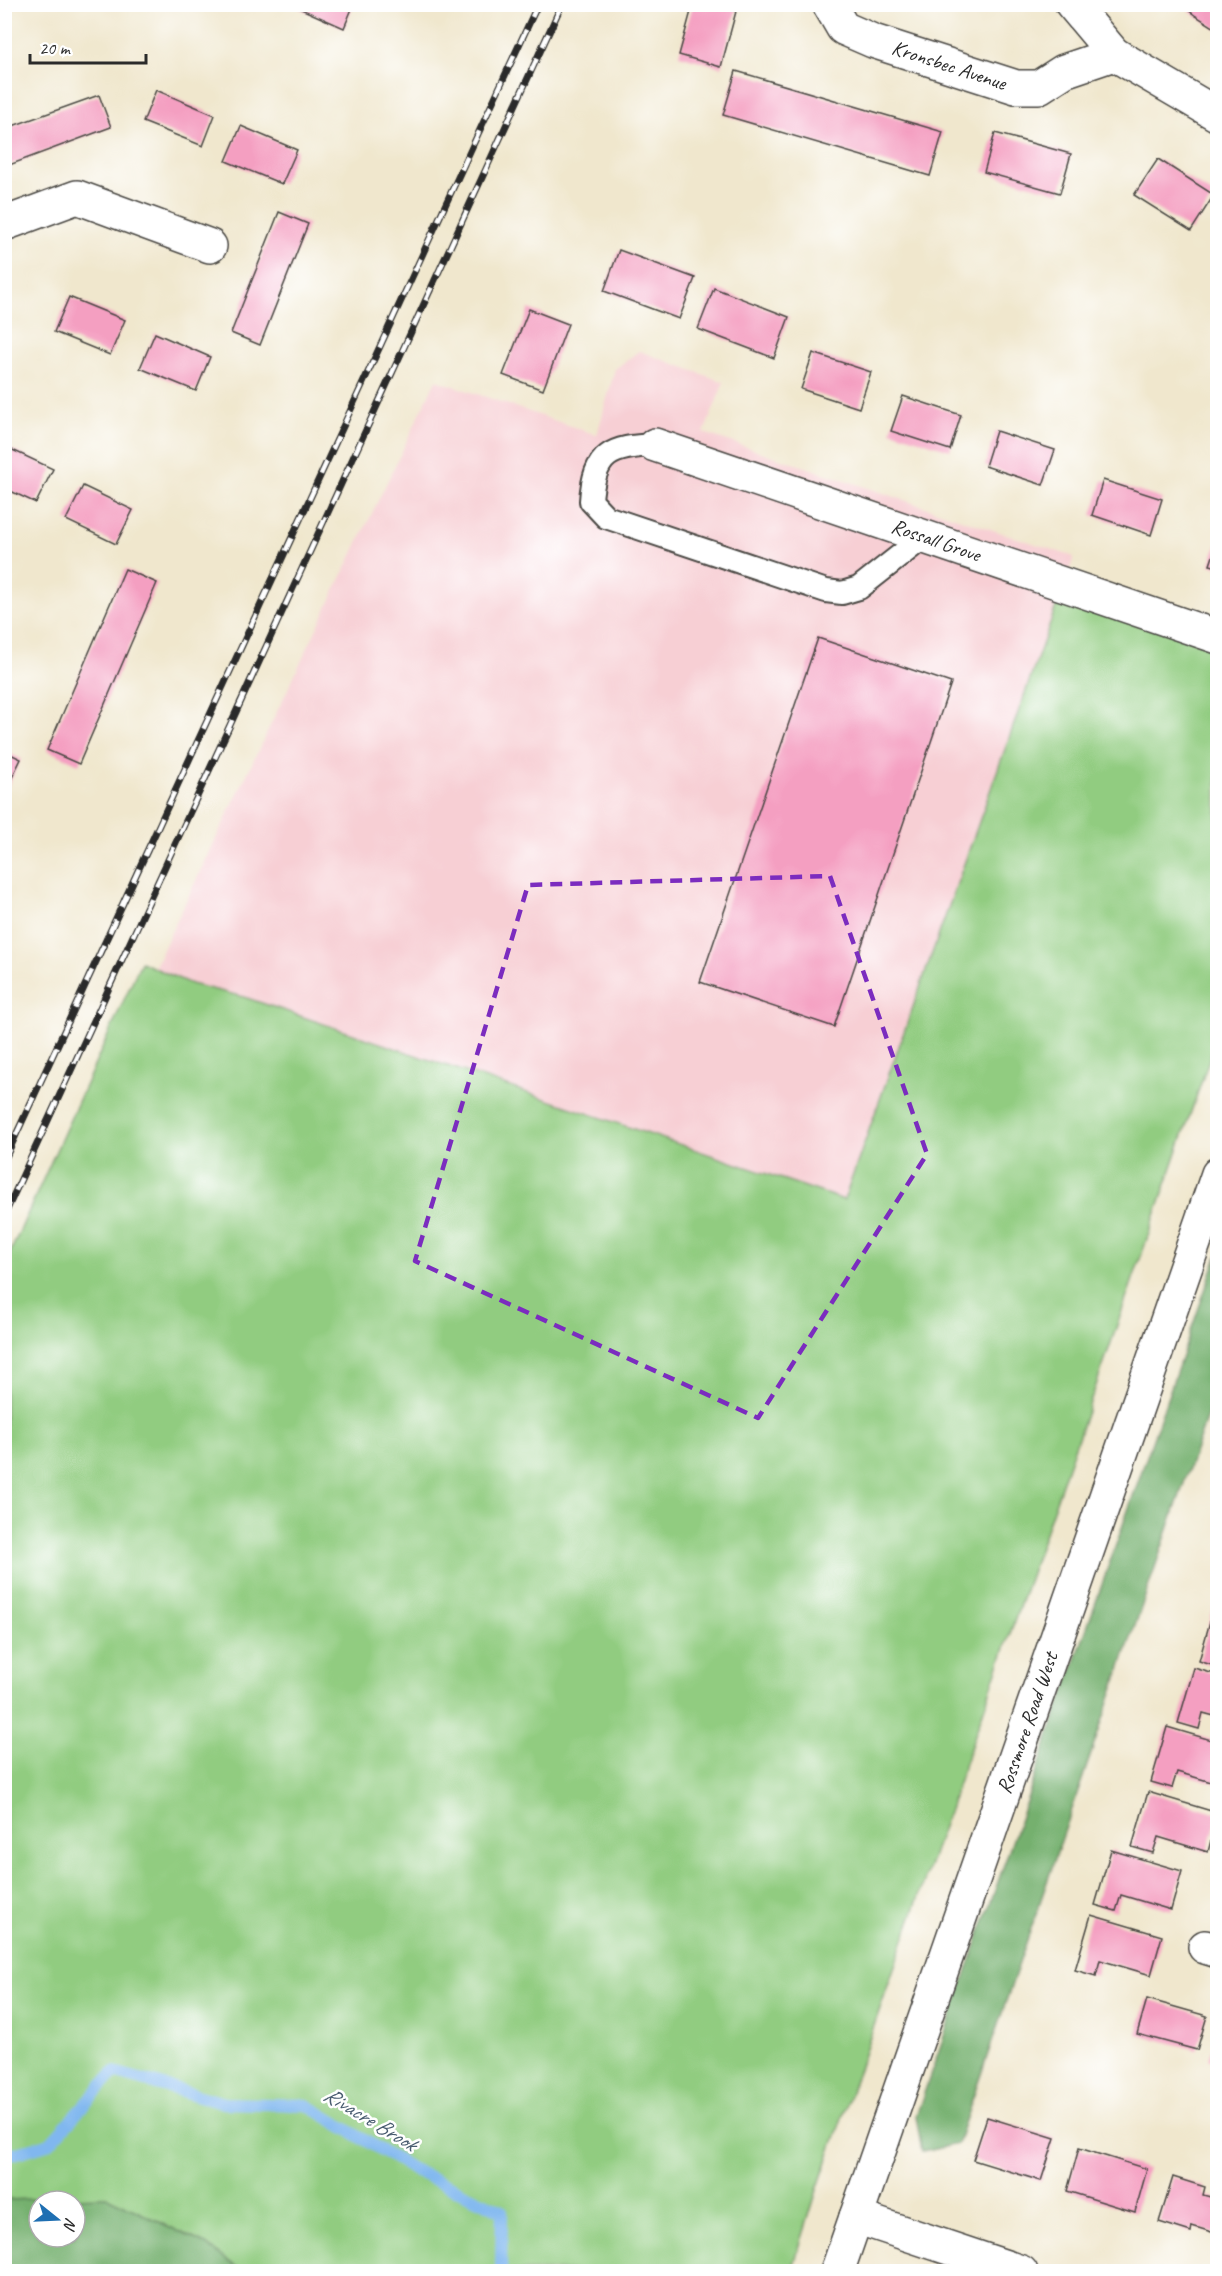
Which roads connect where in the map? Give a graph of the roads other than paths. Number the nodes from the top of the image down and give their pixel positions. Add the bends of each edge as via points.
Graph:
1 (829, 4) edge
2 (1072, 4) edge
3 (1114, 54) junction
4 (1218, 115) edge
5 (4, 224) edge
6 (210, 246) dead end
7 (654, 445) joint
8 (925, 536) junction
9 (1218, 637) edge
10 (1218, 1174) edge
11 (856, 2217) junction
12 (837, 2271) edge
13 (1021, 2271) edge

1 - 3 street, Kronsbec Avenue via 843,28 863,37 1016,87 1039,87 1064,71
2 - 3 street
3 - 4 street
5 - 6 street via 77,196
7 - 8 street, Rossall Grove
7 - 8 lane via 627,446 610,453 598,467 591,501 606,517 826,591 842,593 859,588
8 - 9 street, Rossall Grove
10 - 11 street, Rossmore Road West
11 - 12 street, Rossmore Road West
11 - 13 street

